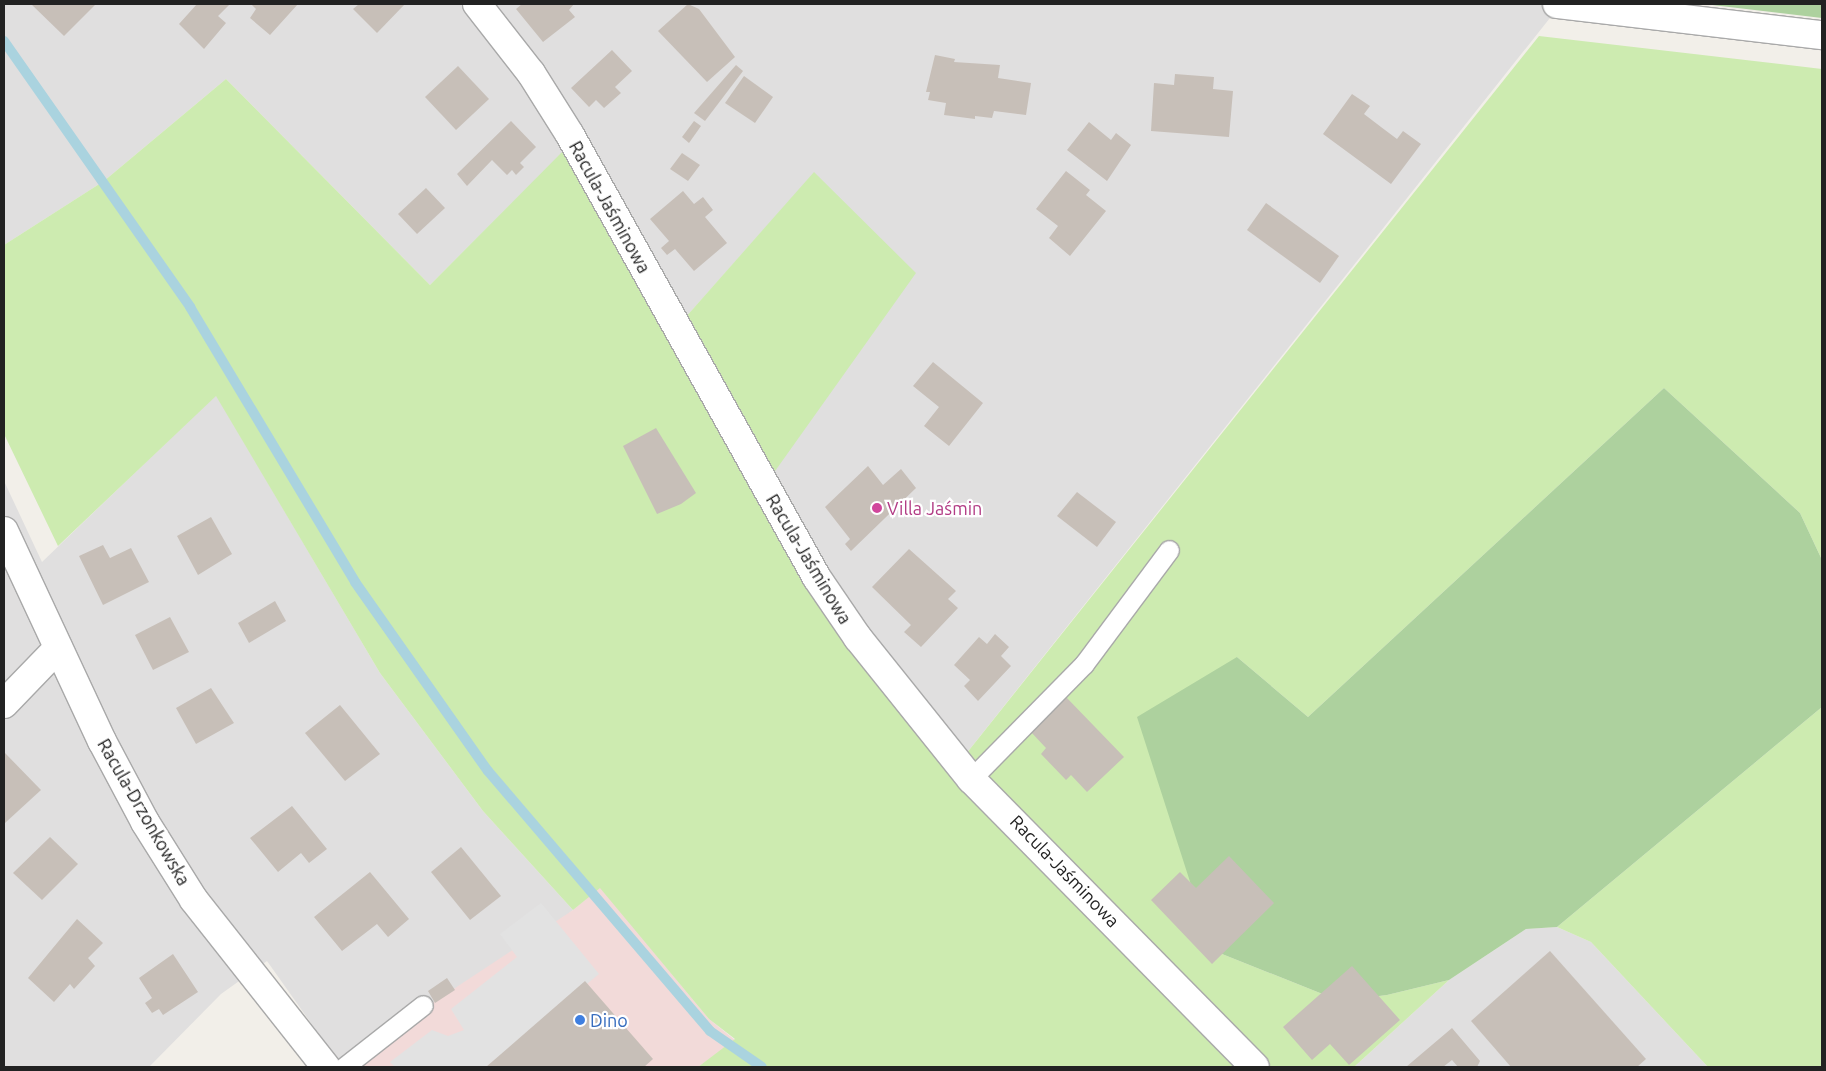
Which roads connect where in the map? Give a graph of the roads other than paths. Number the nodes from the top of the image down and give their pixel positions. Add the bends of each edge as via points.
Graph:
1 (477, 4) edge
2 (1557, 4) edge
3 (1822, 35) edge
4 (4, 531) edge
5 (1169, 550) dead end
6 (58, 648) junction
7 (4, 704) edge
8 (971, 779) junction
9 (423, 1005) dead end
10 (326, 1067) edge
11 (344, 1067) edge
12 (1255, 1067) edge

1 - 8 street, Racula-Jaśminowa via 531,73 570,135 817,578 858,638
2 - 3 street
4 - 6 street, Racula-Drzonkowska
5 - 8 lane via 1084,664
6 - 7 street
6 - 10 street, Racula-Drzonkowska via 145,822 194,900
8 - 12 street, Racula-Jaśminowa via 1020,824
9 - 11 lane

